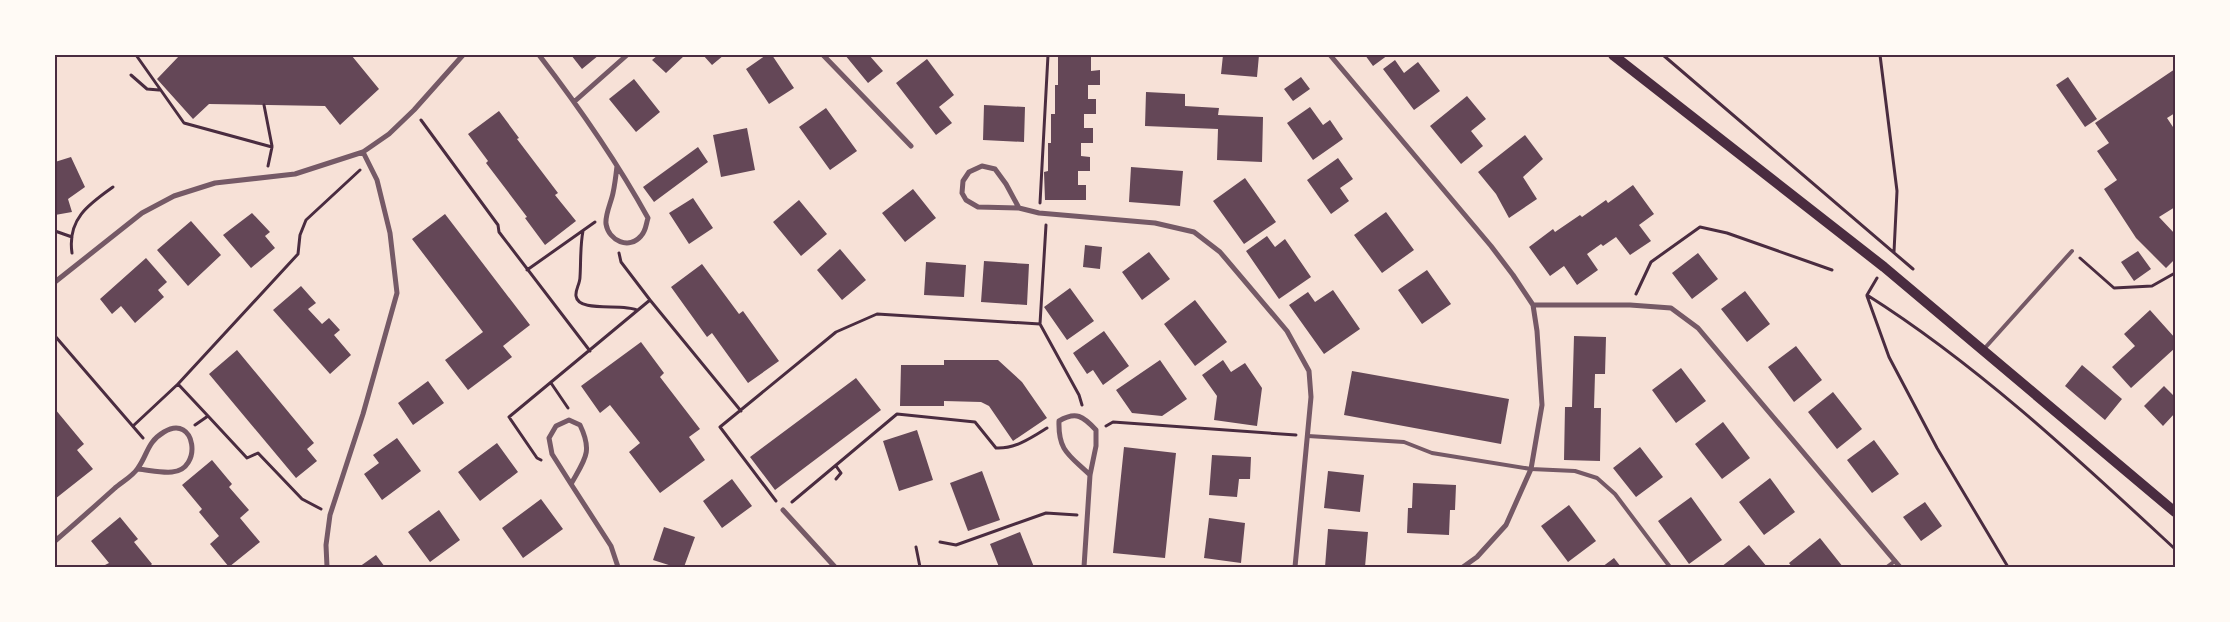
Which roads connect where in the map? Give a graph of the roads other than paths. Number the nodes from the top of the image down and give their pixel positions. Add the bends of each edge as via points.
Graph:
1 (463, 55) edge
2 (539, 55) edge
3 (627, 55) edge
4 (823, 55) edge
5 (1330, 55) edge
6 (1614, 55) edge
7 (575, 101) junction
8 (911, 146) dead end
9 (363, 152) junction
10 (617, 166) junction
11 (1019, 208) junction
12 (2072, 251) road end
13 (55, 282) edge
14 (1533, 305) junction
15 (1984, 349) junction
16 (1308, 436) junction
17 (138, 469) junction
18 (1531, 469) junction
19 (1090, 475) junction
20 (571, 484) junction
21 (783, 510) road end
22 (2175, 512) edge
23 (55, 541) edge
24 (1895, 561) junction
25 (327, 567) edge
26 (618, 567) edge
27 (835, 567) edge
28 (1084, 567) edge
29 (1295, 567) edge
30 (1463, 567) edge
31 (1670, 567) edge
32 (1887, 567) edge
33 (1900, 567) edge

1 - 9 street via 390,134
2 - 7 street
3 - 7 street
4 - 8 street
5 - 14 street via 1514,275
6 - 15 main road
7 - 10 street
9 - 13 street via 295,174 216,183 174,196 142,213
9 - 25 street via 376,180 390,233 396,293 363,414 330,515
10 - 10 street via 648,218 640,238 625,243 609,234 606,222
11 - 11 street via 995,169 982,166 969,172 962,181 966,200 978,207
11 - 16 street via 1046,214 1155,223 1194,232 1220,252 1287,331 1309,371
12 - 15 lane
14 - 18 street via 1542,405
14 - 24 street via 1671,308 1698,328
15 - 22 main road
16 - 18 lane via 1404,442 1432,453
16 - 29 street
17 - 17 street via 174,472 187,464 192,442 186,431 180,428 165,431 149,445
17 - 23 street
18 - 30 street via 1506,525 1477,557
18 - 31 lane via 1576,472 1597,478 1615,494
19 - 19 street via 1058,440 1059,421 1070,415 1085,418 1096,430
19 - 28 street
20 - 20 street via 587,452 587,440 580,425 569,420 556,426 548,438 552,454
20 - 26 street via 610,546
21 - 27 street
24 - 32 lane
24 - 33 street

